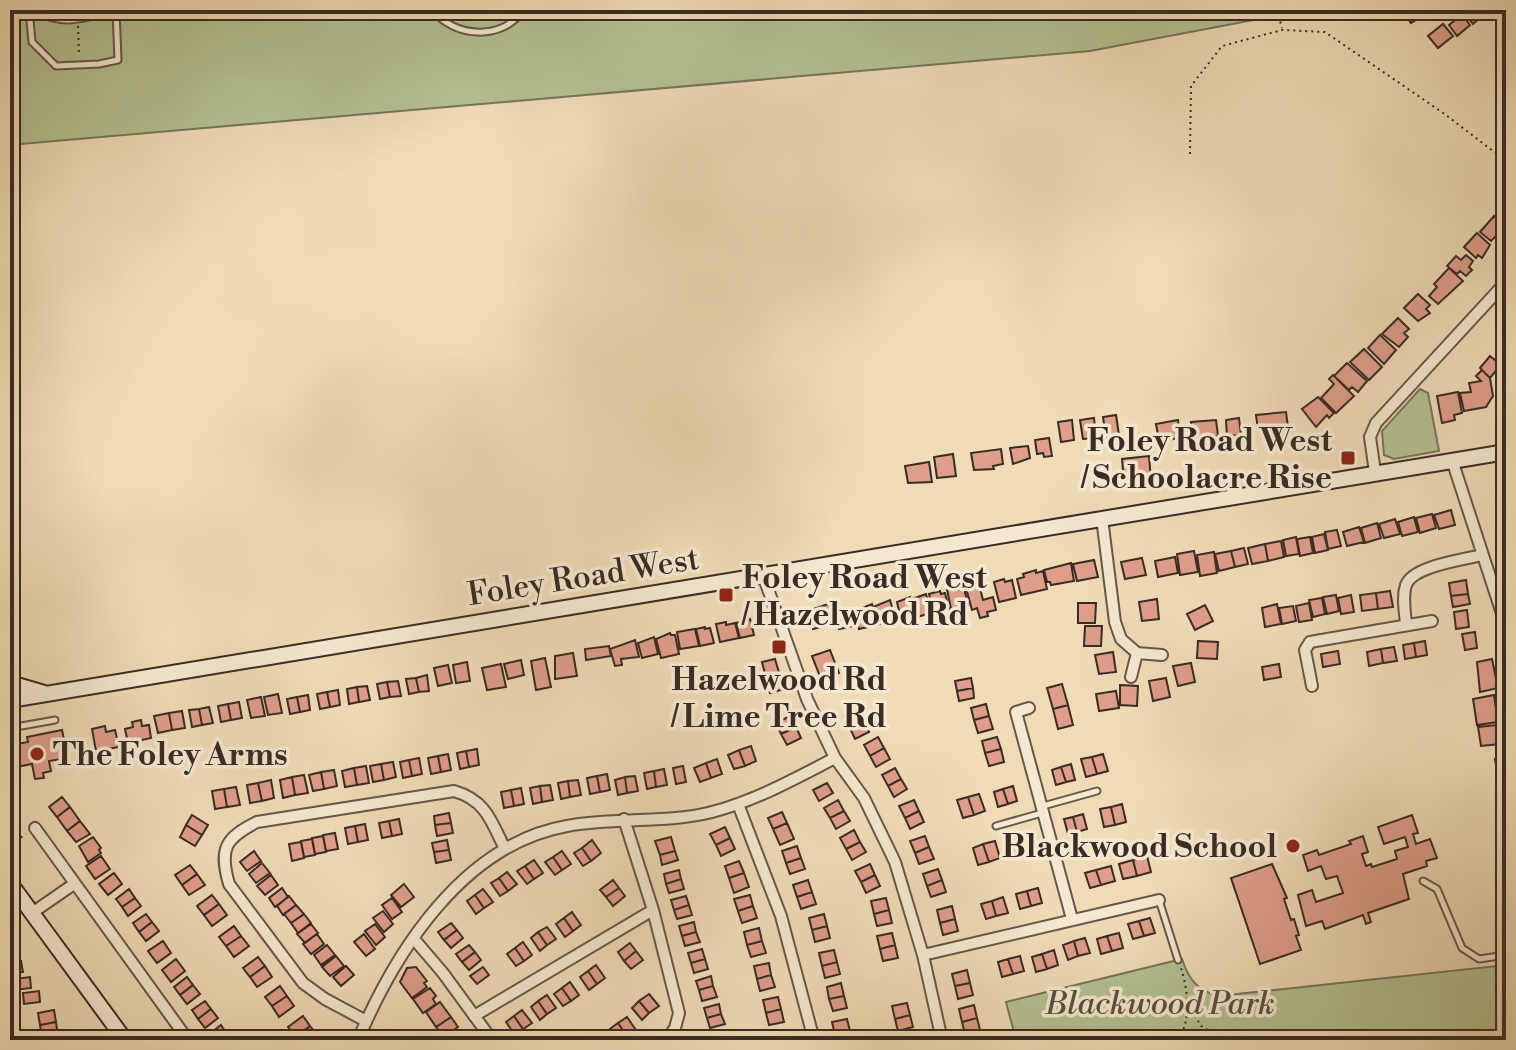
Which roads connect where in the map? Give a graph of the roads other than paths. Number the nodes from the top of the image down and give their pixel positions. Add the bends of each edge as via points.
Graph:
1 (29, 10) edge
2 (37, 10) edge
3 (108, 10) edge
4 (116, 10) edge
5 (433, 10) edge
6 (523, 10) edge
7 (1506, 282) edge
8 (1506, 452) edge
9 (1452, 460) junction
10 (1375, 472) junction
11 (1102, 518) junction
12 (1482, 555) junction
13 (763, 575) junction
14 (1432, 621) dead end
15 (1406, 624) junction
16 (1506, 626) edge
17 (1137, 653) junction
18 (1162, 655) dead end
19 (1131, 677) dead end
20 (10, 683) edge
21 (1312, 686) dead end
22 (48, 695) junction
23 (10, 700) edge
24 (1029, 708) dead end
25 (55, 720) dead end
26 (10, 728) edge
27 (835, 758) junction
28 (1097, 791) dead end
29 (738, 804) junction
30 (1042, 809) junction
31 (624, 819) junction
32 (996, 826) dead end
33 (35, 828) road end
34 (504, 847) junction
35 (1423, 881) dead end
36 (10, 883) edge
37 (74, 884) junction
38 (1159, 900) joint
39 (653, 910) junction
40 (32, 913) junction
41 (1072, 919) junction
42 (414, 939) junction
43 (923, 955) junction
44 (1506, 955) edge
45 (1178, 960) road end
46 (474, 1016) junction
47 (366, 1021) junction
48 (125, 1040) edge
49 (188, 1040) edge
50 (358, 1040) edge
51 (492, 1040) edge
52 (667, 1040) edge
53 (814, 1040) edge
54 (942, 1040) edge

1 - 4 lane via 32,42 56,66 118,60
2 - 3 lane via 59,20
5 - 6 lane via 452,27 477,33 497,31
7 - 10 street via 1376,423 1370,437
8 - 9 main road, Foley Road West
9 - 10 main road, Foley Road West
9 - 12 street
10 - 11 main road, Foley Road West
11 - 13 main road, Foley Road West
11 - 17 street via 1115,622 1121,639
12 - 15 street via 1413,577 1404,599
12 - 16 street
13 - 22 main road, Foley Road West
13 - 27 street via 807,699
14 - 15 street
15 - 21 street via 1310,642 1305,650
17 - 18 street
17 - 19 street
20 - 22 main road, Foley Road West
22 - 23 main road, Foley Road West
24 - 30 street via 1016,712
25 - 26 lane
27 - 29 street
27 - 43 street via 864,798 895,862
28 - 30 lane
29 - 31 street via 678,818
29 - 53 street via 781,916
30 - 32 lane
30 - 41 street
31 - 34 street via 567,826
31 - 39 street
33 - 37 street
34 - 42 street via 440,902
34 - 47 street via 486,810 471,795 454,791 257,822 225,846 229,884 303,983
35 - 44 lane via 1437,889 1462,948 1479,959
36 - 40 main road
37 - 40 street
37 - 49 street
38 - 41 street
38 - 45 lane
39 - 46 street
39 - 52 street via 679,1013
40 - 48 main road
41 - 43 street
42 - 46 street
42 - 47 street
43 - 54 street
46 - 51 street
47 - 50 street

